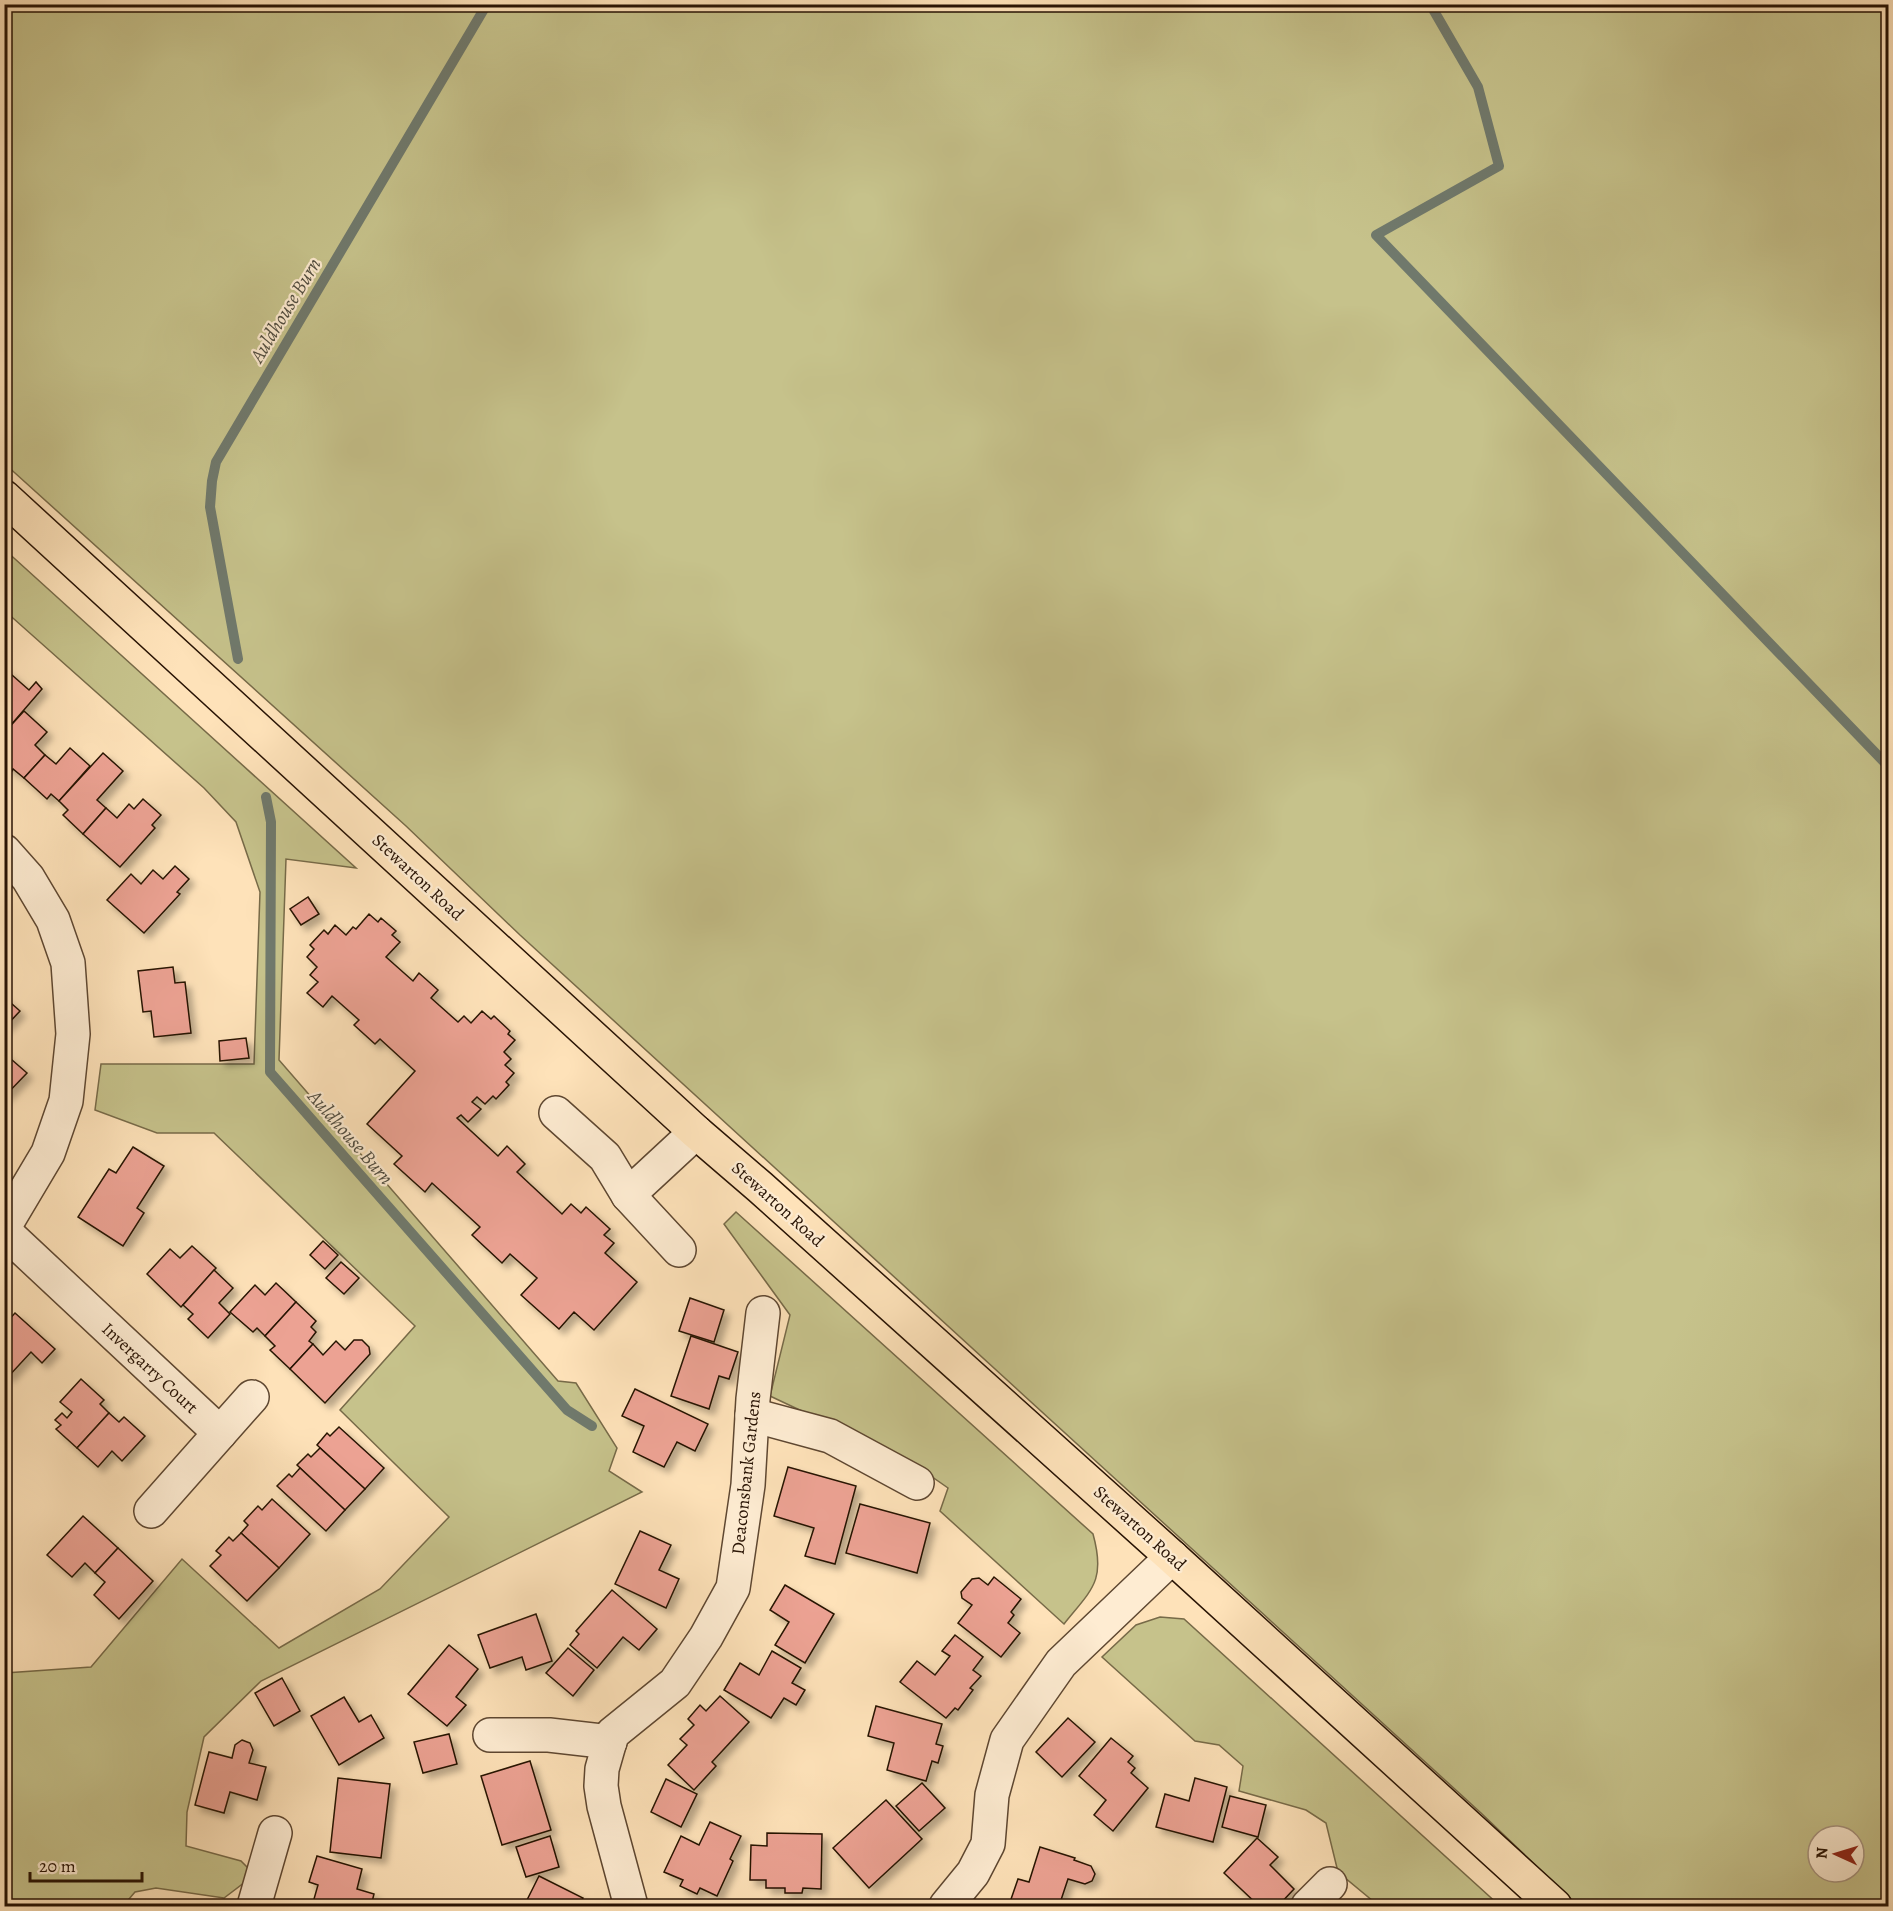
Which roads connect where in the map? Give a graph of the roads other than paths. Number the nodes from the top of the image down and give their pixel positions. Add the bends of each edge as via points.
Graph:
1 (4, 497) edge
2 (4, 851) edge
3 (556, 1113) dead end
4 (696, 1132) junction
5 (628, 1195) junction
6 (4, 1229) edge
7 (679, 1250) dead end
8 (763, 1313) dead end
9 (252, 1397) dead end
10 (752, 1415) junction
11 (220, 1433) junction
12 (917, 1483) dead end
13 (151, 1511) dead end
14 (1172, 1557) junction
15 (490, 1735) dead end
16 (610, 1742) junction
17 (275, 1833) dead end
18 (254, 1906) edge
19 (631, 1906) edge
20 (946, 1906) edge
21 (1555, 1906) edge

1 - 4 main road, Stewarton Road
2 - 6 street via 28,878 53,920 68,963 73,1034 66,1101 48,1153
3 - 5 street via 605,1157
4 - 5 street
4 - 14 main road, Stewarton Road
5 - 7 street
6 - 11 street, Invergarry Court
8 - 10 street, Deaconsbank Gardens
9 - 11 street
10 - 12 street via 830,1436
10 - 16 street, Deaconsbank Gardens via 748,1485 733,1588 675,1683 612,1734
11 - 13 street
14 - 20 street via 1061,1663 1007,1740 992,1795 988,1844 973,1873
14 - 21 main road, Stewarton Road
15 - 16 street via 549,1735
16 - 19 street, Deaconsbank Gardens via 601,1786
17 - 18 street

